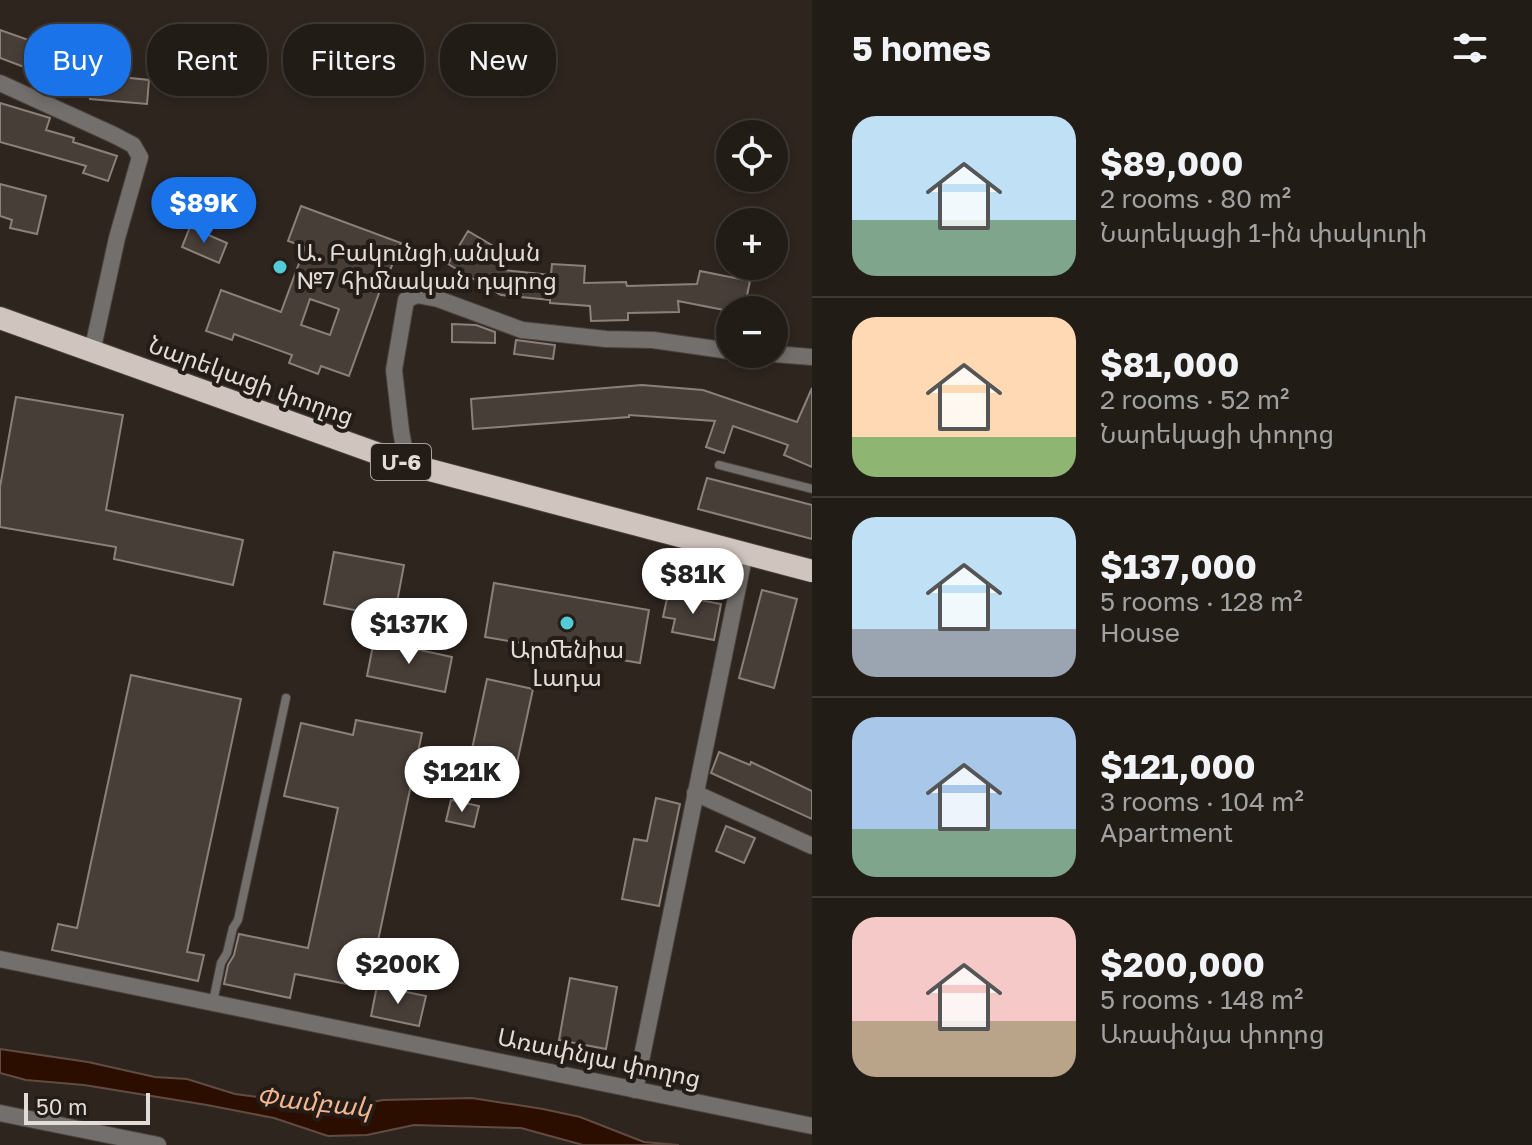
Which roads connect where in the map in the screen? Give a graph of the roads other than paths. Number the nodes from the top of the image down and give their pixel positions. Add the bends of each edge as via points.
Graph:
1 (0, 83) edge
2 (0, 318) edge
3 (716, 349) edge
4 (92, 352) junction
5 (788, 355) edge
6 (812, 357) edge
7 (407, 464) junction
8 (719, 465) dead end
9 (812, 489) edge
10 (745, 553) junction
11 (812, 571) edge
12 (286, 698) dead end
13 (695, 793) junction
14 (812, 846) edge
15 (0, 959) edge
16 (213, 1003) junction
17 (635, 1090) junction
18 (0, 1113) edge
19 (812, 1126) edge
20 (158, 1145) edge

1 - 4 street via 133,145 140,157
2 - 4 highway, Նարեկացի փողոց / Մ-6
3 - 7 street via 522,330 417,295 406,300 394,370
4 - 7 highway, Նարեկացի փողոց / Մ-6
5 - 6 street
7 - 10 highway, Նարեկացի փողոց / Մ-6
8 - 9 lane
10 - 11 highway, Նարեկացի փողոց / Մ-6
10 - 13 street
12 - 16 lane via 238,920
13 - 14 street
13 - 17 street
15 - 16 street, Առափնյա փողոց
16 - 17 street, Առափնյա փողոց
17 - 19 street, Առափնյա փողոց
18 - 20 street

